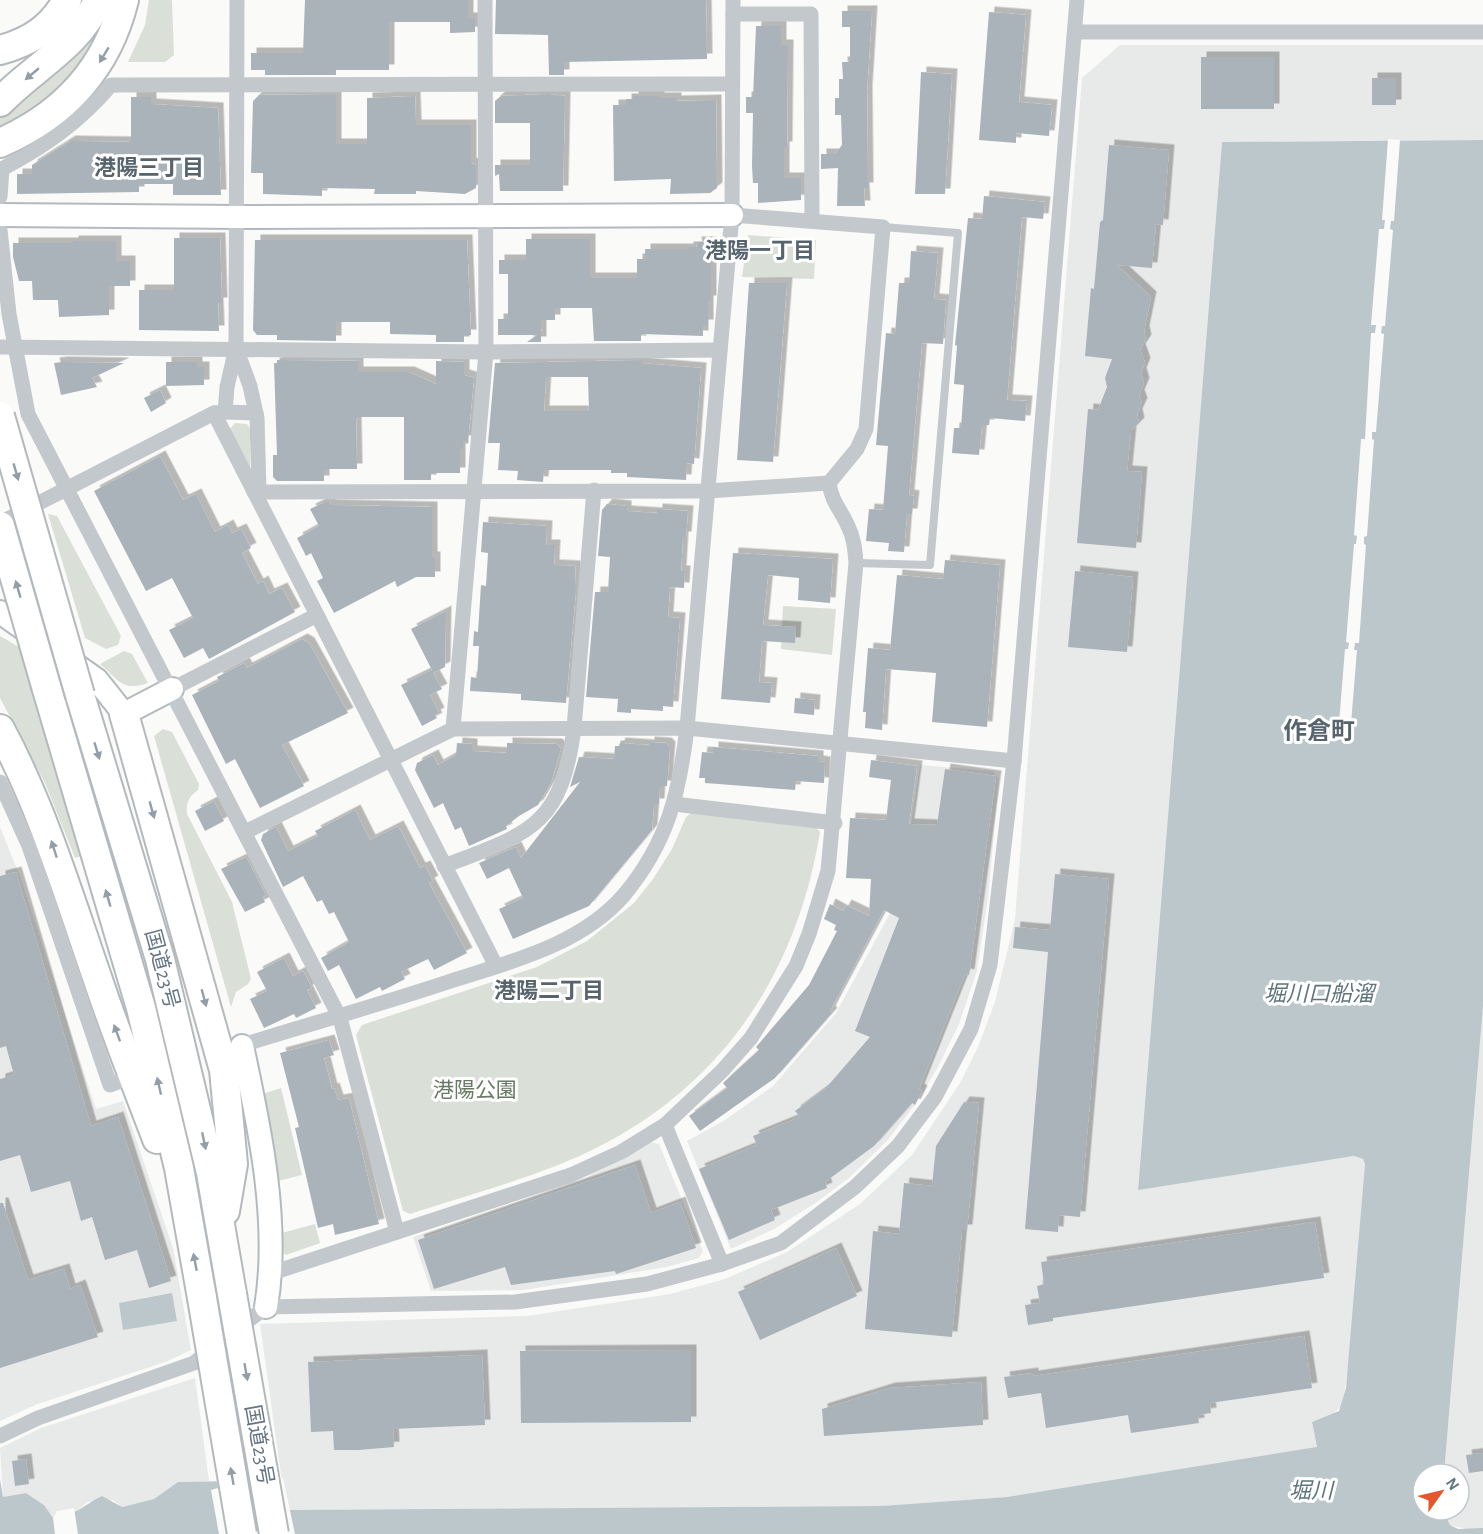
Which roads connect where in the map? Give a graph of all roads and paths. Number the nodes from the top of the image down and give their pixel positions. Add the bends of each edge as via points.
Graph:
1 (67, 0) edge
2 (98, 0) edge
3 (124, 0) edge
4 (237, 0) edge
5 (485, 0) edge
6 (1077, 0) edge
7 (733, 7) edge
8 (1075, 32) junction
9 (1483, 32) edge
10 (0, 50) edge
11 (237, 84) junction
12 (732, 84) junction
13 (485, 86) junction
14 (0, 102) edge
15 (0, 143) edge
16 (0, 197) edge
17 (0, 215) edge
18 (732, 215) junction
19 (486, 216) junction
20 (238, 217) junction
21 (812, 221) junction
22 (882, 226) junction
23 (0, 230) edge
24 (8, 347) edge
25 (236, 348) junction
26 (720, 350) junction
27 (486, 352) junction
28 (220, 412) junction
29 (256, 413) junction
30 (1, 416) edge
31 (829, 483) junction
32 (68, 487) junction
33 (594, 490) junction
34 (474, 491) junction
35 (257, 492) junction
36 (708, 492) junction
37 (0, 524) edge
38 (856, 563) junction
39 (0, 612) edge
40 (317, 615) junction
41 (172, 689) junction
42 (124, 714) junction
43 (574, 728) junction
44 (687, 728) junction
45 (0, 729) edge
46 (453, 729) junction
47 (839, 743) junction
48 (390, 760) junction
49 (1014, 761) junction
50 (0, 782) edge
51 (674, 804) junction
52 (835, 823) junction
53 (245, 832) junction
54 (444, 866) junction
55 (496, 966) junction
56 (340, 1018) junction
57 (237, 1047) joint
58 (118, 1082) dead end
59 (665, 1125) junction
60 (188, 1226) junction
61 (222, 1231) junction
62 (397, 1232) junction
63 (722, 1264) junction
64 (272, 1273) junction
65 (266, 1307) junction
66 (0, 1436) edge
67 (242, 1534) edge
68 (274, 1534) edge

1 - 10 highway via 51,24 34,37
2 -> 14 highway via 91,19
3 -> 15 highway via 110,45 94,70 58,108
4 - 11 street
5 - 13 street
6 - 8 street
7 - 12 street
7 - 21 street via 811,14
8 - 9 street
8 - 49 street
11 - 13 street
11 - 16 street via 111,85 57,138 2,169
11 - 20 street
12 - 13 street
12 - 18 street
13 - 19 street
17 - 20 street
18 - 19 street
18 - 21 street
18 - 26 street
19 - 20 street
19 - 27 street
20 - 25 street
21 - 22 street
22 - 31 street via 866,429 857,448
22 - 38 lane via 958,233 930,565
23 - 24 street via 9,314
24 - 25 street
24 - 32 street via 28,414
25 - 27 street
25 - 28 street
25 - 29 street
26 - 27 street
26 - 36 street
27 - 34 street
28 - 29 street
28 - 32 street
28 - 35 street
29 - 35 street
30 -> 61 highway, 国道23号, bridge via 160,959 194,1094
31 - 36 street
31 - 38 street via 832,500 854,541
32 - 37 street
32 - 41 street
33 - 34 street
33 - 36 street
33 - 43 street
34 - 35 street
34 - 46 street
35 - 40 street
36 - 44 street
60 -> 37 highway, 国道23号, bridge via 179,1168 141,1008
38 - 47 street
39 - 42 street via 97,680
40 - 41 street
40 - 48 street
41 - 42 street
41 - 53 street
42 -> 61 highway via 224,1070 233,1164
43 - 44 street
43 - 46 street
43 - 54 street via 569,767 550,808 531,828 510,840
44 - 47 street
44 - 51 street
60 -> 45 highway via 98,981 50,834
46 - 48 street
47 - 49 street
47 - 52 street
48 - 53 street
48 - 54 street
49 - 63 street via 990,965 971,1029 935,1097 898,1146 855,1187 782,1243
50 - 58 street via 29,846 110,1085
51 - 52 street
51 - 55 street via 668,823 623,896 589,925 542,950
52 - 59 street via 820,902 786,983 751,1038
53 - 56 street
54 - 55 street
55 - 56 street
56 - 57 street
56 - 62 street
57 - 64 street via 261,1134
59 - 62 street via 621,1152 571,1175
59 - 63 street
67 -> 60 highway, 国道23号, bridge
61 -> 68 highway, 国道23号, bridge
62 - 64 street
63 - 65 street via 647,1284 515,1302
64 - 65 street
65 - 66 street via 194,1363 38,1418

